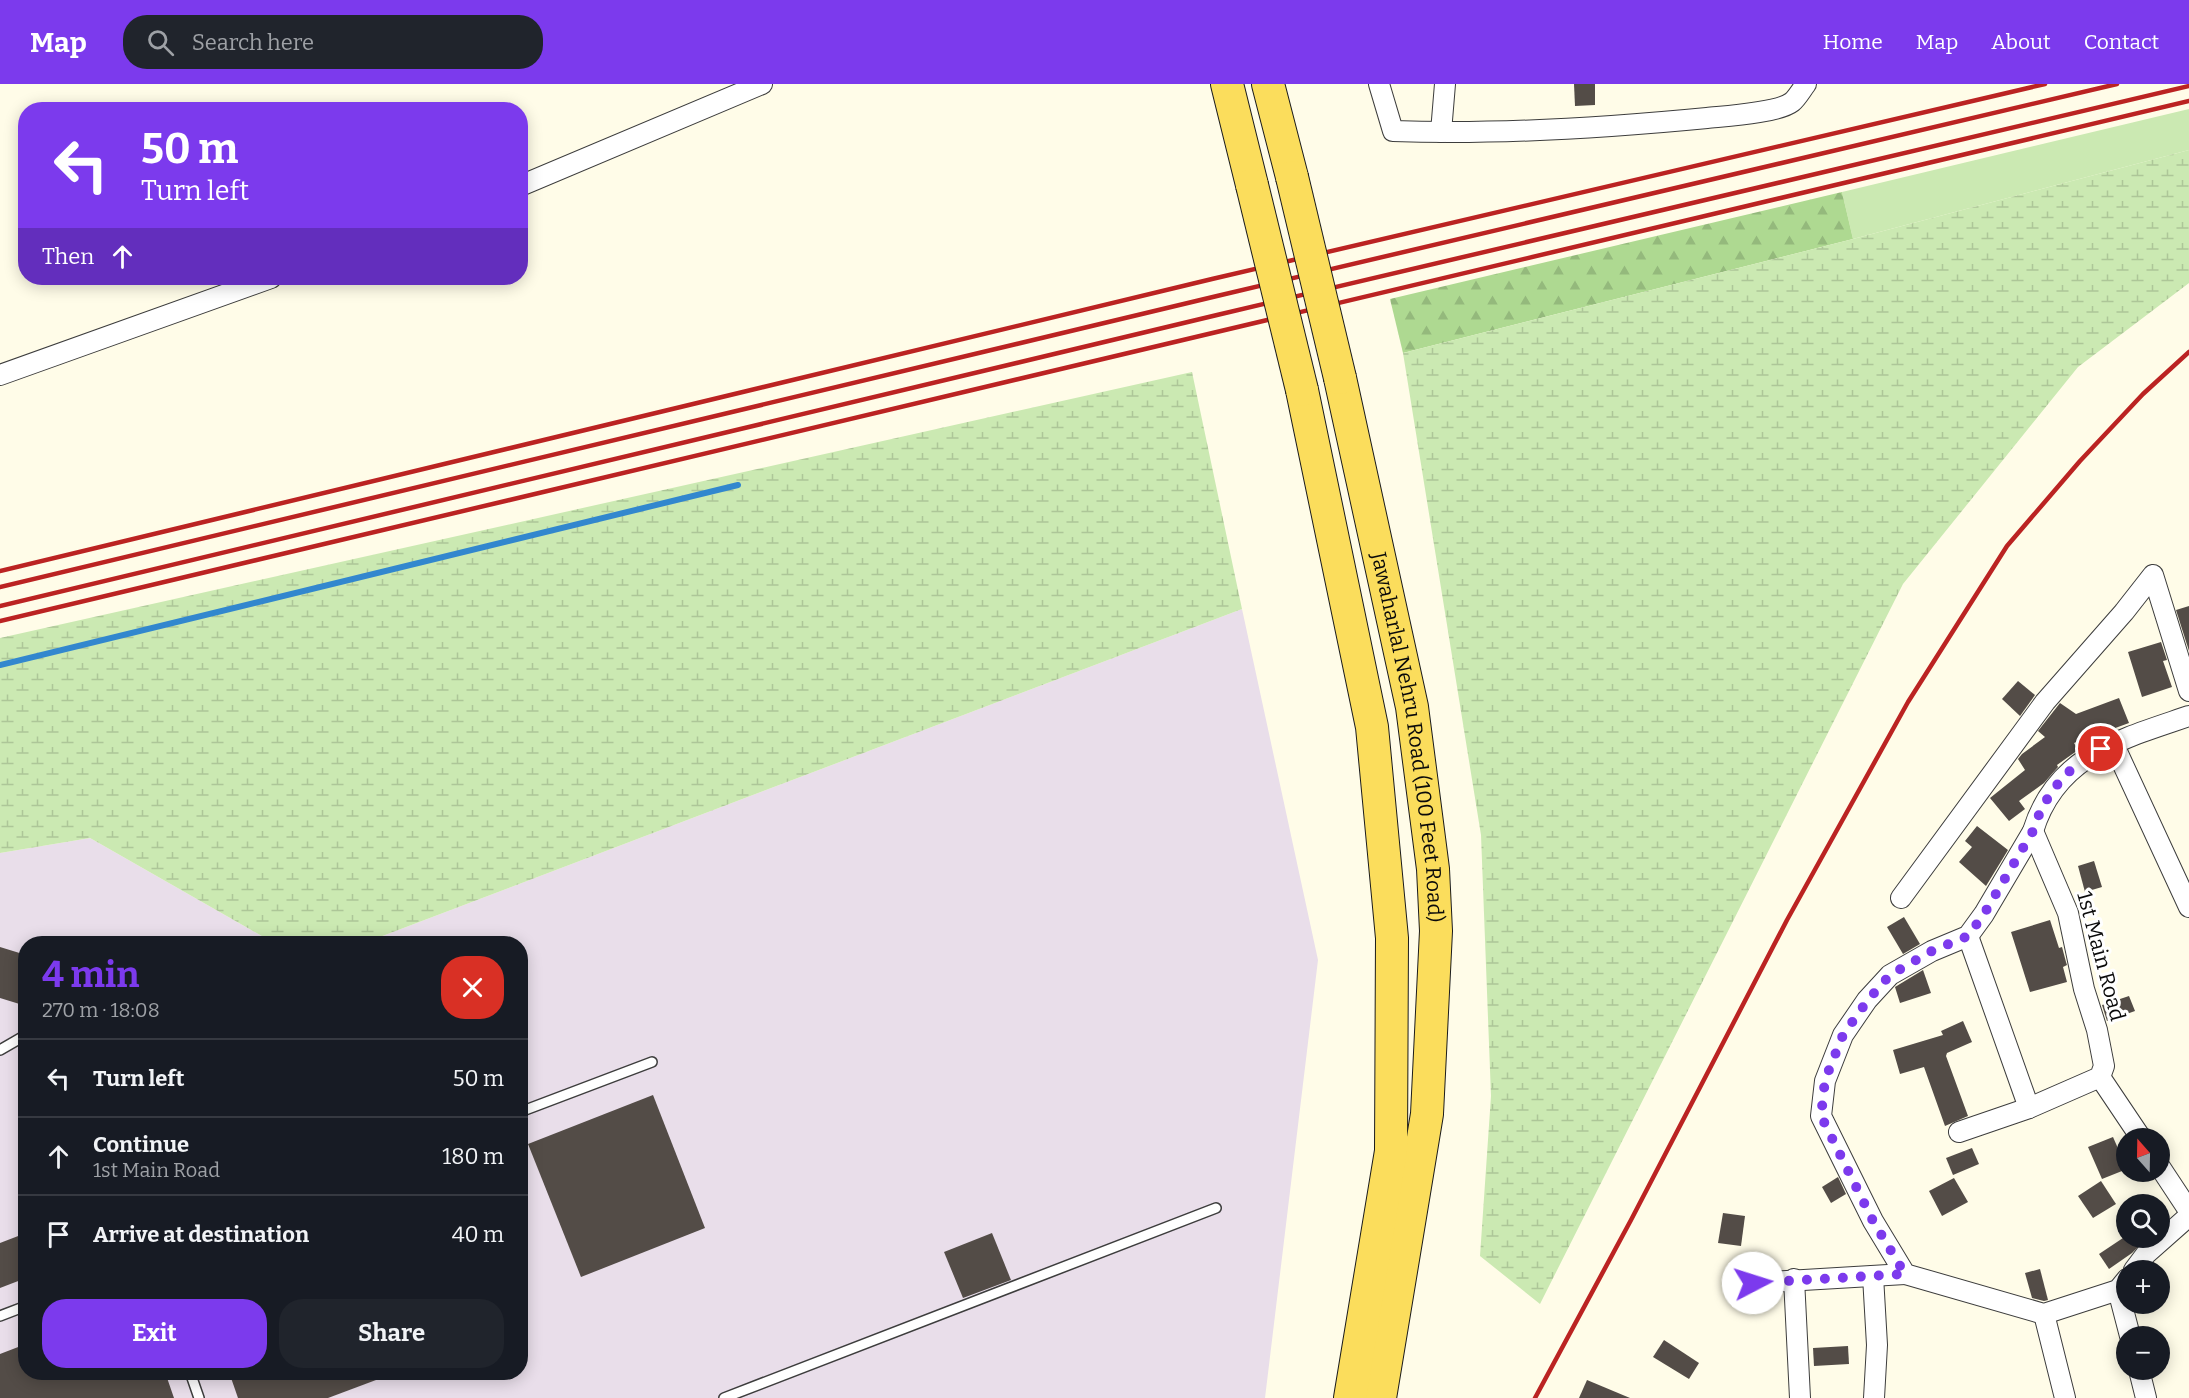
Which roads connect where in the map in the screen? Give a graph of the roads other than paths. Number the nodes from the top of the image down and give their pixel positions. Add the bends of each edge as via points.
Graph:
1 (762, 84) edge
2 (1227, 84) edge
3 (1268, 84) edge
4 (1379, 84) edge
5 (1445, 84) edge
6 (1806, 84) edge
7 (1441, 132) junction
8 (528, 183) edge
9 (251, 285) edge
10 (0, 375) edge
11 (2189, 691) edge
12 (2189, 716) edge
13 (2113, 742) junction
14 (2033, 831) junction
15 (1901, 898) dead end
16 (2189, 907) edge
17 (1968, 936) junction
18 (18, 1040) edge
19 (0, 1050) edge
20 (652, 1062) dead end
21 (2100, 1077) junction
22 (2029, 1108) junction
23 (528, 1109) edge
24 (2134, 1128) edge
25 (1959, 1132) dead end
26 (2170, 1182) edge
27 (1216, 1208) dead end
28 (2189, 1211) edge
29 (2189, 1216) edge
30 (2142, 1260) edge
31 (1905, 1274) junction
32 (1873, 1276) junction
33 (1794, 1279) junction
34 (1753, 1283) dead end
35 (2116, 1288) edge
36 (18, 1309) edge
37 (2044, 1314) junction
38 (0, 1316) edge
39 (193, 1380) edge
40 (2142, 1380) edge
41 (199, 1398) edge
42 (724, 1398) edge
43 (1350, 1398) edge
44 (1380, 1398) edge
45 (1800, 1398) edge
46 (1874, 1398) edge
47 (2065, 1398) edge
48 (2146, 1398) edge

1 - 8 street
2 - 43 main road, Jawaharlal Nehru Road (100 Feet Road), bridge via 1302,390 1372,727 1392,938 1391,1150
3 - 44 main road, Jawaharlal Nehru Road (100 Feet Road), bridge via 1340,378 1412,707 1433,869 1436,931 1427,1114
4 - 7 street via 1393,130
5 - 7 street
6 - 7 street via 1792,103 1739,115 1638,125
9 - 10 street
11 - 15 street via 2153,575 2045,702
12 - 13 street
13 - 14 street via 2067,773 2049,796
13 - 16 street
14 - 17 street
14 - 21 street, 1st Main Road via 2068,914 2097,1030 2104,1066
17 - 22 street
17 - 31 street via 1890,975 1843,1035 1825,1080 1821,1116 1873,1221
18 - 19 lane
20 - 23 lane
21 - 22 street
21 - 24 street
22 - 25 street
26 - 28 street
27 - 42 lane
29 - 30 street
31 - 32 street
31 - 37 street
32 - 33 street
32 - 46 street via 1877,1345
33 - 34 street
33 - 45 street
35 - 37 street
36 - 38 lane
37 - 47 street
39 - 41 lane
40 - 48 street

